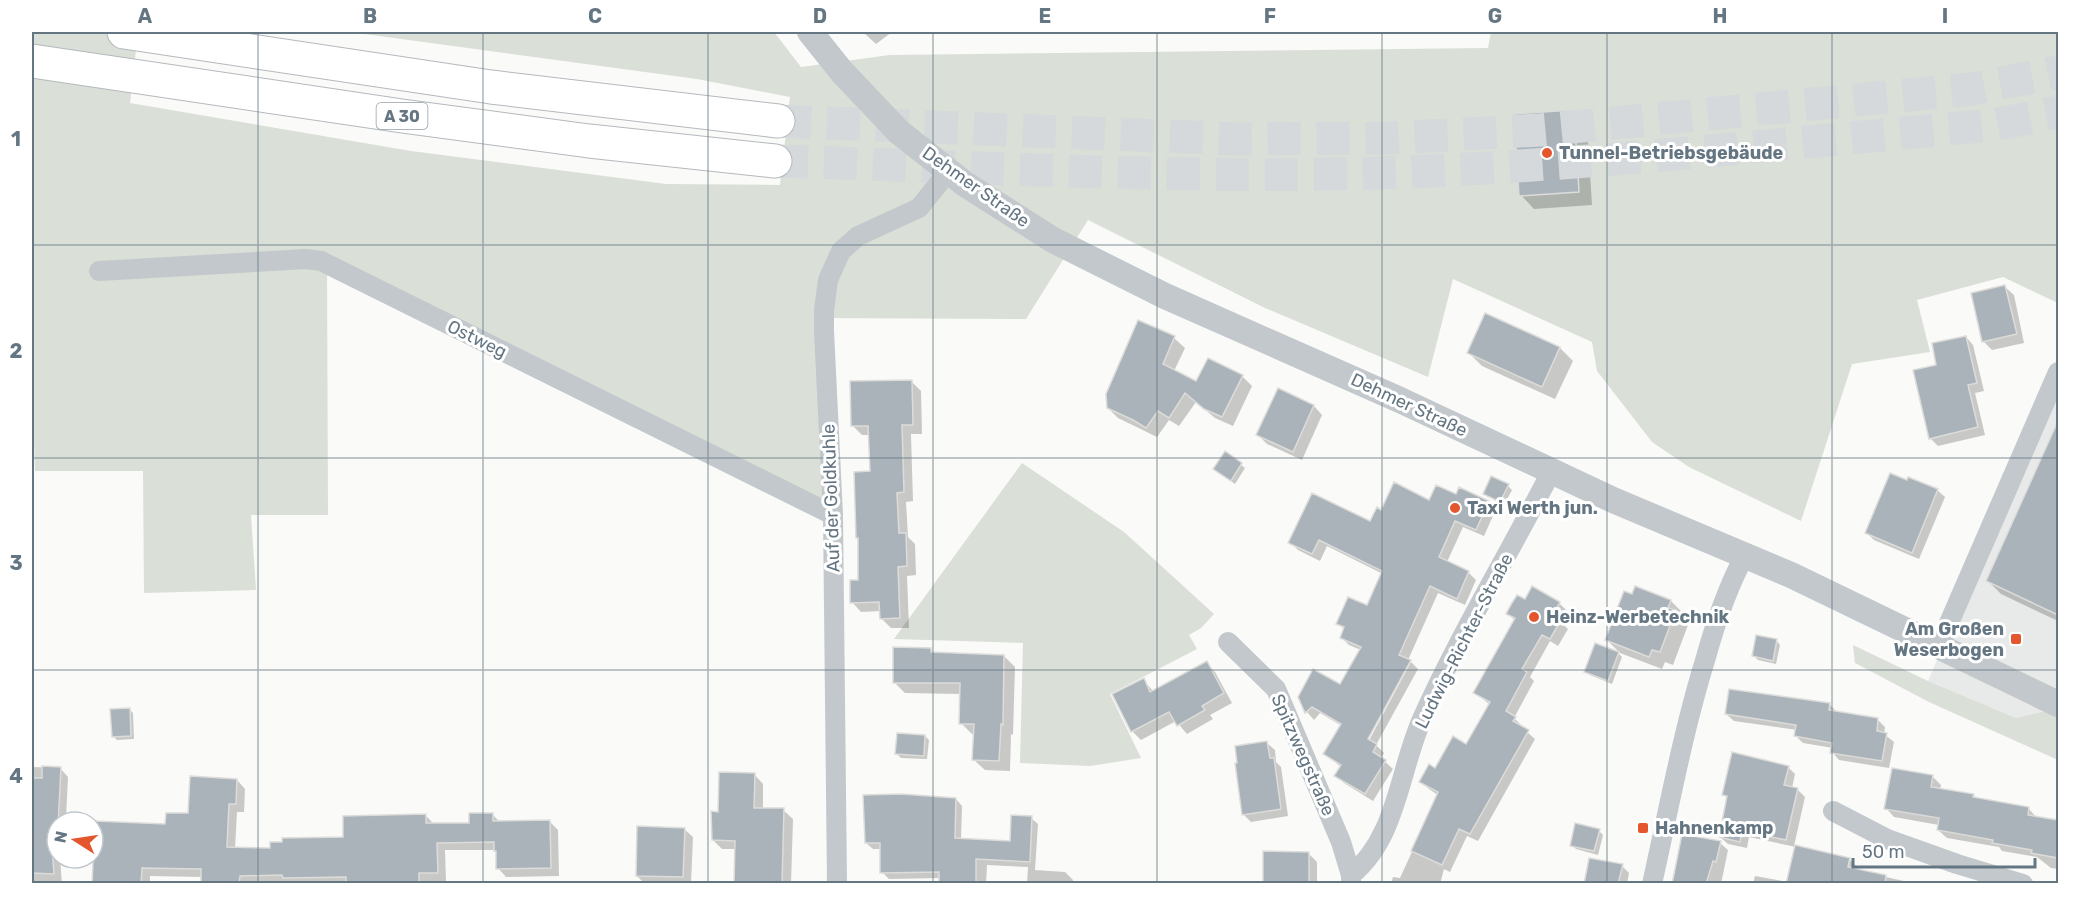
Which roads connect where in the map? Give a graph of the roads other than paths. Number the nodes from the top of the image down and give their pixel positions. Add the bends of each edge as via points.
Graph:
1 (124, 32) edge
2 (810, 32) edge
3 (32, 61) edge
4 (778, 121) tunnel mouth
5 (775, 160) tunnel mouth
6 (948, 172) junction
7 (99, 272) dead end
8 (2058, 372) edge
9 (1551, 472) junction
10 (833, 515) junction
11 (1745, 555) junction
12 (1227, 642) dead end
13 (1939, 646) junction
14 (2058, 704) edge
15 (1833, 811) dead end
16 (1351, 879) edge
17 (837, 884) edge
18 (1652, 884) edge
19 (2023, 884) edge

1 - 4 highway, A 30 via 491,87
2 - 6 street, Dehmer Straße via 899,132
3 - 5 highway, A 30 via 577,140
6 - 9 street, Dehmer Straße via 1053,240 1120,275
6 - 10 street, Auf der Goldkuhle via 919,208 858,236 841,251 828,280 824,331
7 - 10 street, Ostweg via 321,261
8 - 13 street
9 - 11 street, Dehmer Straße
9 - 16 street, Ludwig-Richter-Straße via 1421,721 1382,837
10 - 17 street, Auf der Goldkuhle
11 - 13 street, Dehmer Straße
11 - 18 street via 1721,606 1694,697
12 - 16 street, Spitzwegstraße via 1276,689 1341,842
13 - 14 street, Dehmer Straße
15 - 19 street via 1887,839

